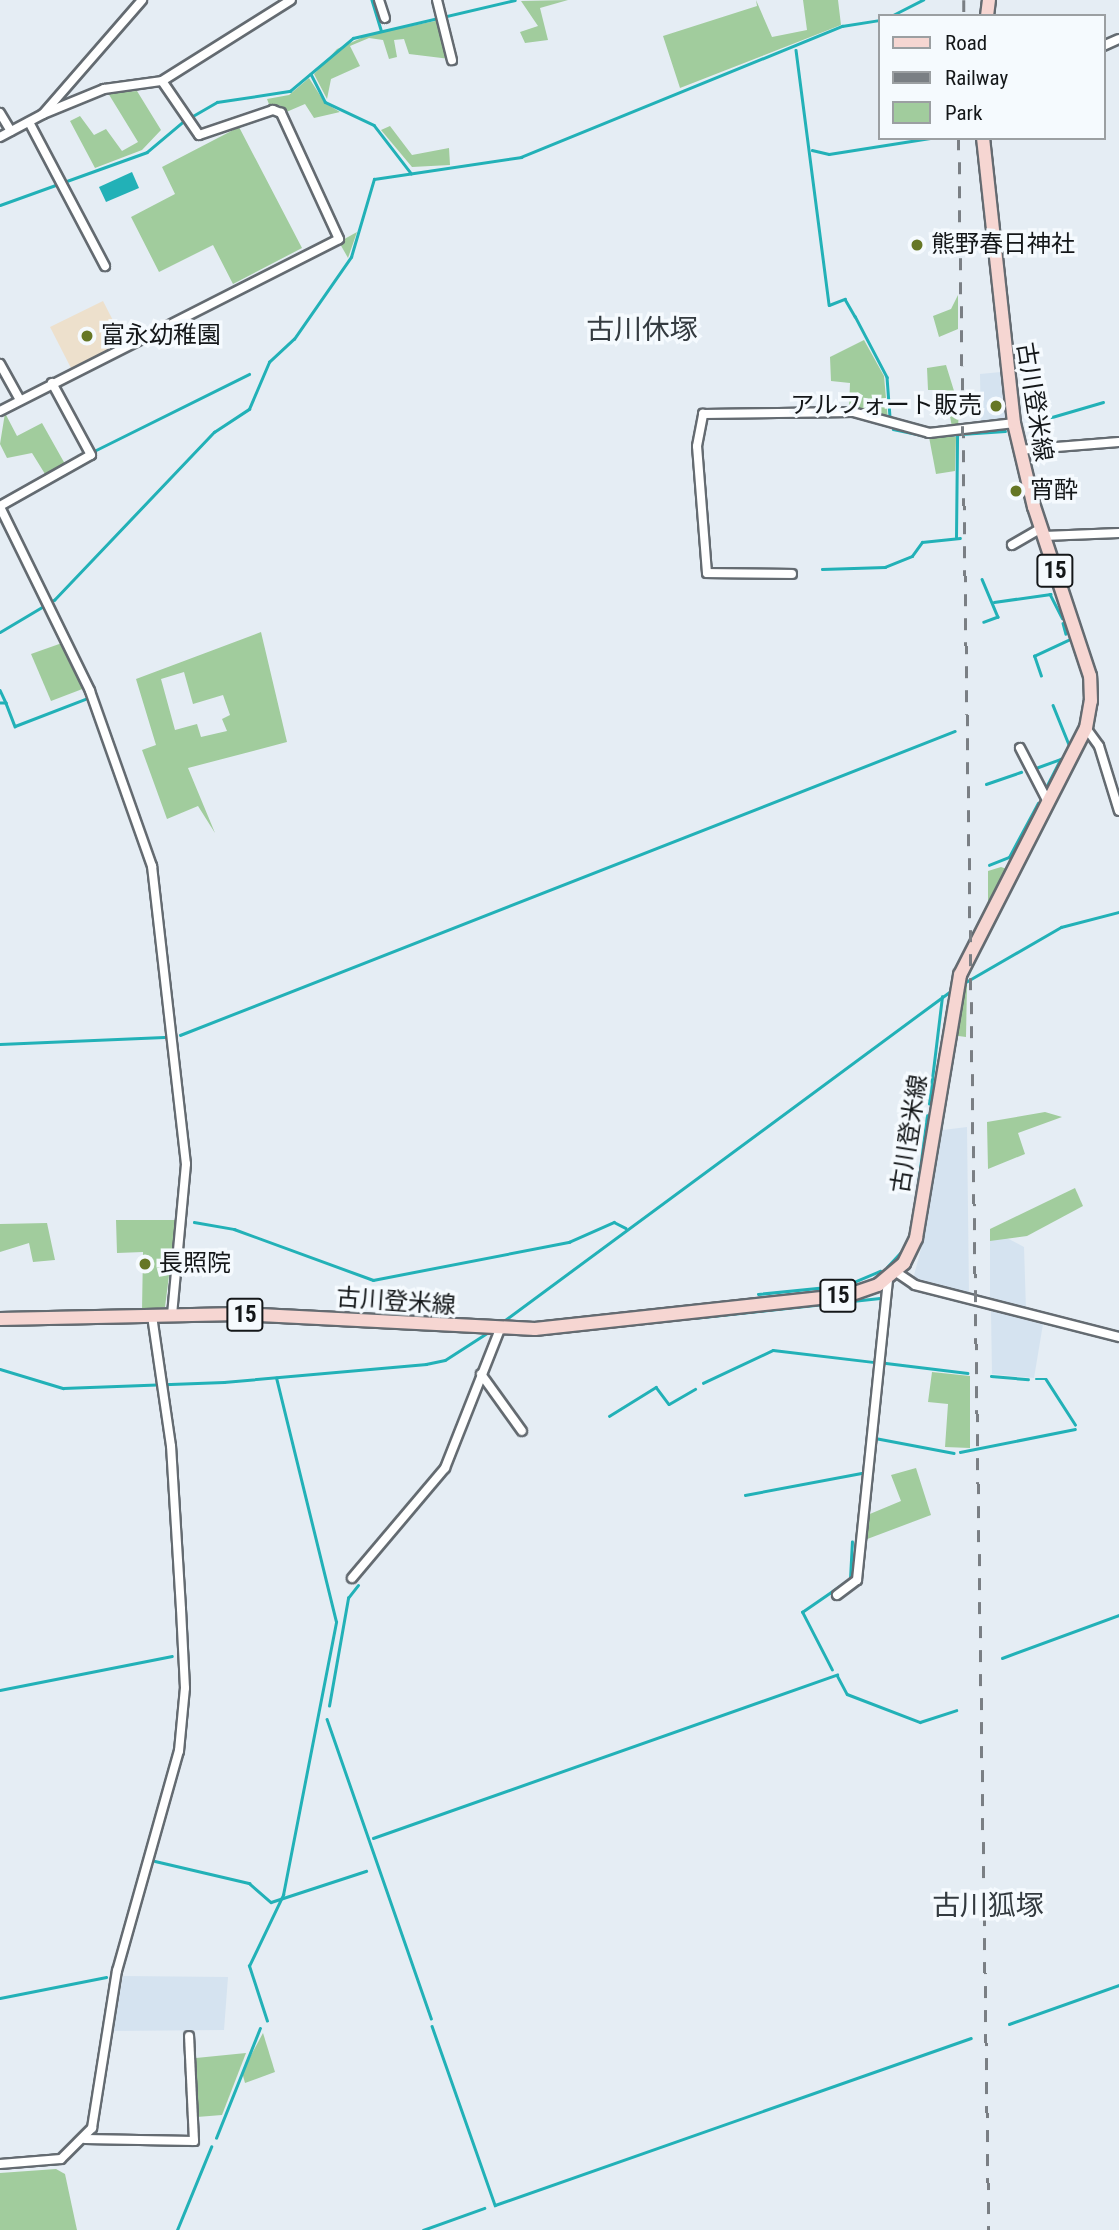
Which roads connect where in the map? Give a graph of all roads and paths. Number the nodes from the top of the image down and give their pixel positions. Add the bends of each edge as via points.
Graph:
1 (142, 0) edge
2 (291, 0) edge
3 (379, 0) edge
4 (437, 0) edge
5 (385, 18) dead end
6 (452, 60) dead end
7 (162, 81) junction
8 (0, 113) edge
9 (43, 114) junction
10 (29, 122) junction
11 (11, 131) junction
12 (0, 138) edge
13 (983, 140) edge
14 (105, 267) dead end
15 (0, 363) edge
16 (52, 383) junction
17 (20, 400) junction
18 (0, 411) edge
19 (1014, 423) junction
20 (1119, 442) edge
21 (1019, 450) junction
22 (0, 506) edge
23 (1042, 532) junction
24 (1119, 533) edge
25 (1012, 545) dead end
26 (792, 574) dead end
27 (1086, 728) junction
28 (1020, 748) dead end
29 (1048, 802) junction
30 (1119, 811) edge
31 (892, 1275) junction
32 (152, 1316) junction
33 (172, 1316) junction
34 (0, 1319) edge
35 (494, 1329) junction
36 (1119, 1337) edge
37 (481, 1374) junction
38 (522, 1431) dead end
39 (352, 1578) dead end
40 (838, 1595) dead end
41 (189, 2036) dead end
42 (85, 2139) junction
43 (0, 2165) edge

1 - 9 street
2 - 7 street
3 - 5 street
4 - 6 street
7 - 9 street via 104,89
7 - 16 street via 199,135 273,110 281,113 339,239
8 - 11 street
9 - 10 street
10 - 11 street
10 - 14 street
11 - 12 street
13 - 19 main road, 古川登米線 / 15
15 - 17 street
16 - 17 street
16 - 22 street via 91,455
17 - 18 street
19 - 21 main road, 古川登米線 / 15
19 - 26 street via 929,433 844,411 703,414 697,446 707,573
20 - 21 street
21 - 23 main road, 古川登米線 / 15
22 - 33 street via 103,721 152,866 186,1164
23 - 24 street
23 - 25 street
23 - 27 main road, 古川登米線 / 15 via 1090,676
27 - 29 main road, 古川登米線 / 15
27 - 30 street via 1099,747
28 - 29 street
29 - 31 main road, 古川登米線 / 15 via 960,975 916,1238
31 - 35 main road, 古川登米線 / 15 via 849,1295
31 - 36 street via 915,1285
31 - 40 street via 857,1580
32 - 33 main road, 古川登米線 / 15
32 - 34 main road, 古川登米線 / 15
32 - 42 street via 164,1385 184,1711 179,1751 117,1971 96,2111
33 - 35 main road, 古川登米線 / 15
35 - 37 street
37 - 38 street
37 - 39 street via 445,1468
41 - 42 street via 194,2141
42 - 43 street via 61,2159

